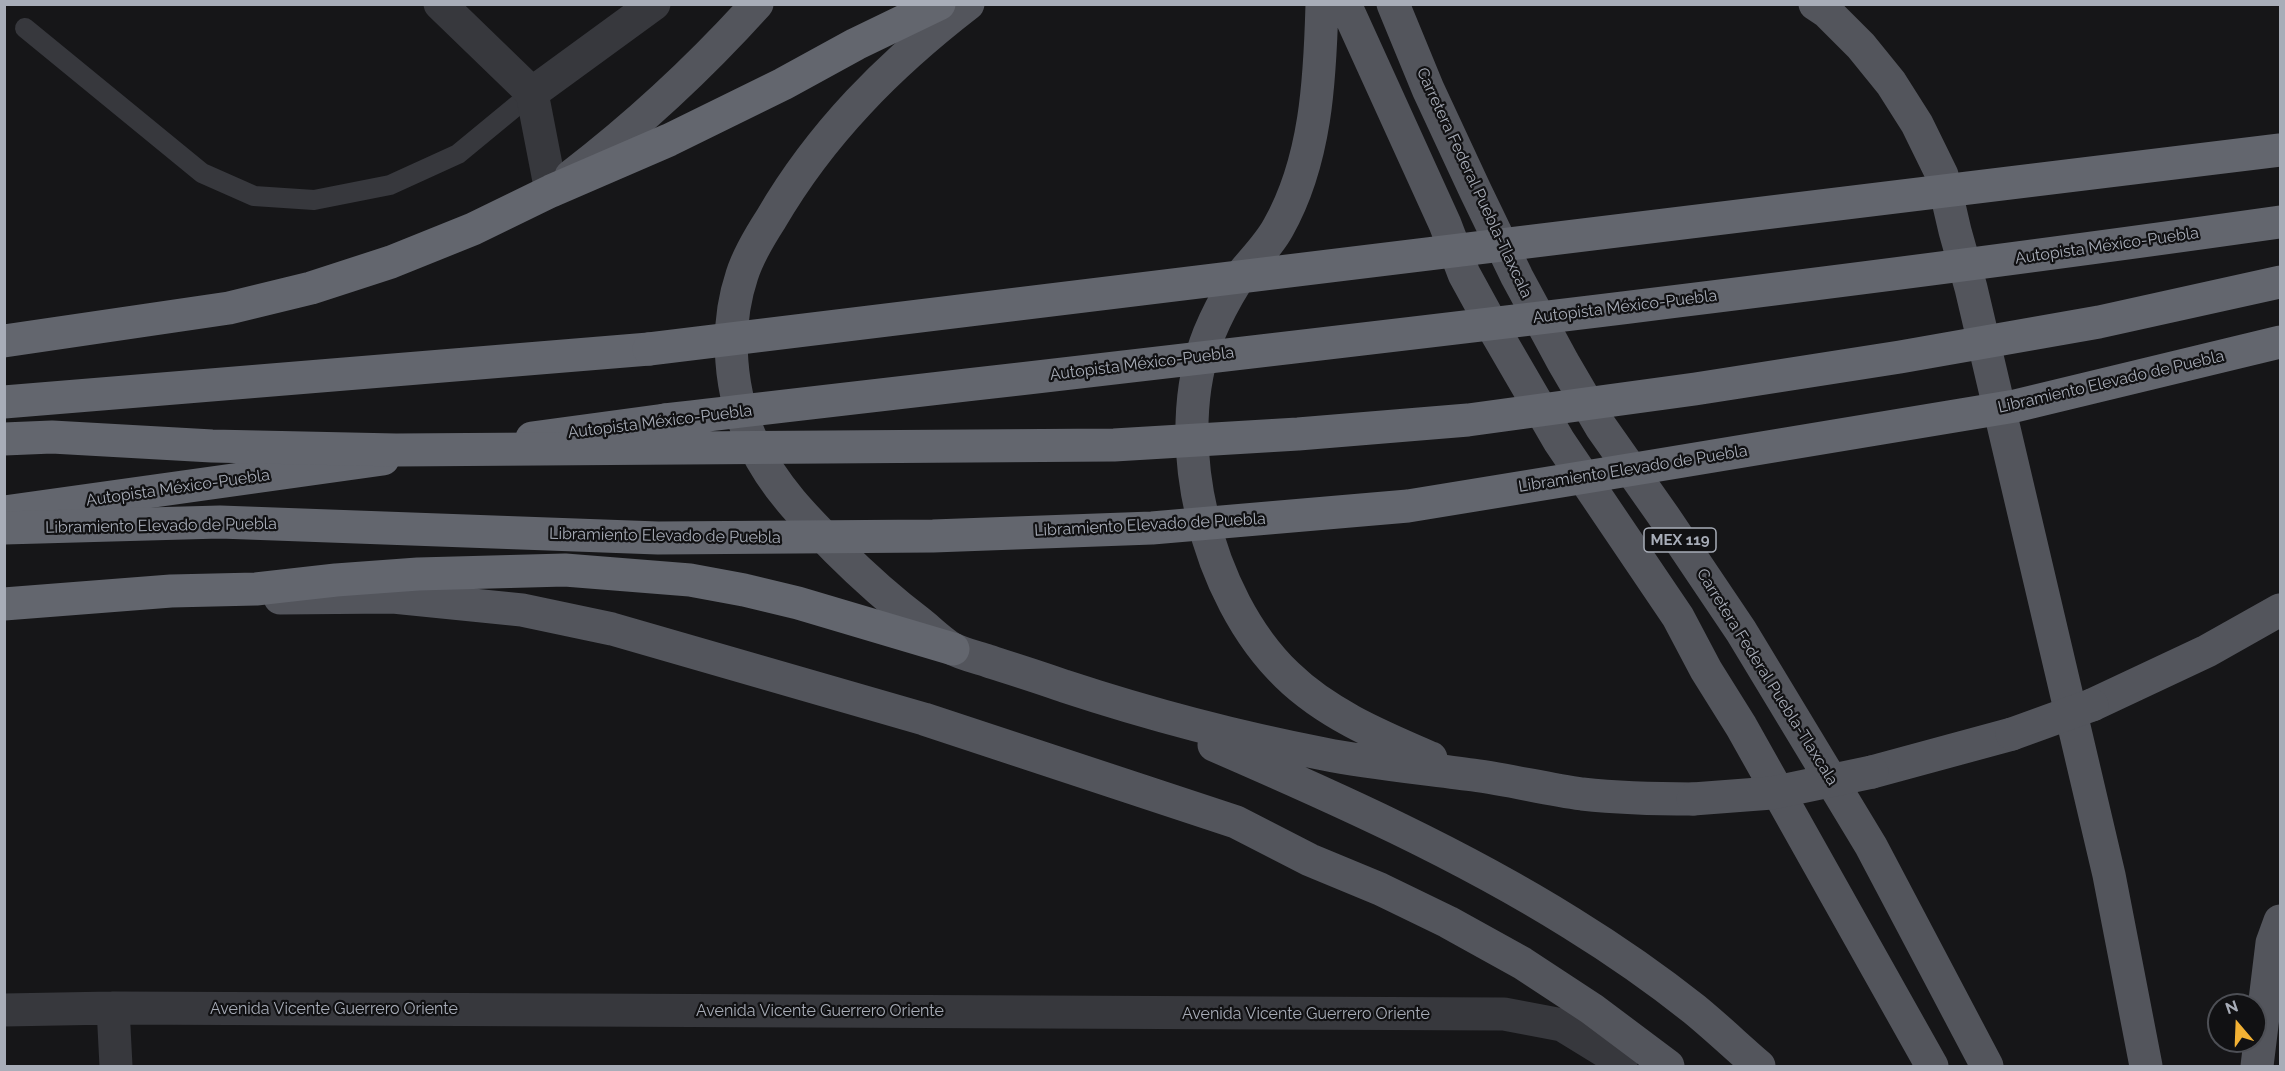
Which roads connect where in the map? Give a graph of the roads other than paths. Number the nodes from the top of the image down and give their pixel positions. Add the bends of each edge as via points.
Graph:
1 (440, 4) edge
2 (654, 4) edge
3 (757, 4) edge
4 (939, 4) edge
5 (968, 4) edge
6 (1322, 4) edge
7 (1345, 4) edge
8 (1393, 4) edge
9 (1815, 4) edge
10 (25, 28) dead end
11 (532, 93) junction
12 (2280, 150) edge
13 (551, 191) junction
14 (2280, 222) edge
15 (2280, 282) edge
16 (4, 341) edge
17 (2280, 342) edge
18 (4, 402) edge
19 (4, 439) edge
20 (4, 512) edge
21 (4, 528) edge
22 (171, 591) junction
23 (4, 604) edge
24 (2280, 610) edge
25 (953, 650) junction
26 (1130, 708) junction
27 (1480, 776) junction
28 (2280, 921) edge
29 (113, 1008) junction
30 (4, 1010) edge
31 (116, 1066) edge
32 (1621, 1066) edge
33 (1668, 1066) edge
34 (1759, 1066) edge
35 (1932, 1066) edge
36 (1987, 1066) edge
37 (2146, 1066) edge
38 (2257, 1066) edge

1 - 11 street
2 - 11 street
3 - 13 main road via 660,103
4 - 13 highway via 669,140
5 - 25 main road via 871,87 808,161 761,234 742,273 731,345 741,412 752,442 785,496 853,566
6 - 27 main road via 1314,106 1301,180 1277,230 1236,283 1209,335 1198,376 1192,461 1197,497 1206,533 1233,599 1255,636 1286,674 1326,707 1350,720 1414,751
7 - 35 main road, MEX 119 via 1464,274 1498,336 1558,441 1678,617
8 - 36 main road, Carretera Federal Puebla-Tlaxcala / MEX 119 via 1428,89 1516,277 1563,362 1601,427 1741,631 1858,826
9 - 37 main road via 1861,46 1892,83 1942,175 2109,875
10 - 11 lane via 202,173 254,196 314,200 390,185 458,154
11 - 13 street
12 - 18 highway, bridge via 649,349
13 - 16 highway via 473,229 311,288 229,308
14 - 20 highway, Autopista México-Puebla, bridge via 1598,311 665,420
15 - 19 highway, bridge via 2099,322 1695,389 1468,420 1298,434 1114,445 408,450 212,446 52,437
17 - 21 highway, Libramiento Elevado de Puebla, bridge via 2015,406 1653,466 1408,506 1152,528 933,536 658,538 220,522
22 - 23 highway
22 - 25 highway via 256,589 501,570 627,574 690,580 787,600
22 - 33 main road via 249,597 393,597 522,610 612,629 924,719 1236,822 1310,860 1380,889 1522,963
24 - 27 main road, bridge via 2207,651 2092,705 2012,734 1872,772 1772,793 1639,799
25 - 26 main road
26 - 27 main road via 1328,755
26 - 34 main road via 1284,776 1507,885 1634,965 1695,1010
28 - 38 main road via 2272,943
29 - 30 street, Avenida Vicente Guerrero Oriente
29 - 31 street
29 - 32 street, Avenida Vicente Guerrero Oriente via 1504,1014 1562,1025

